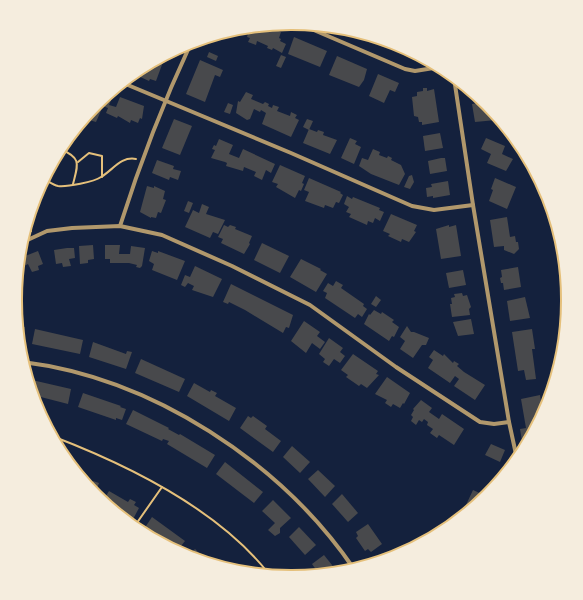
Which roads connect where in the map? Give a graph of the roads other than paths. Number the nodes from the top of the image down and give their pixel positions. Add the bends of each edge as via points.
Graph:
1 (321, 32) edge
2 (188, 51) edge
3 (429, 69) edge
4 (128, 85) edge
5 (455, 85) edge
6 (164, 100) junction
7 (473, 205) junction
8 (120, 226) junction
9 (29, 239) edge
10 (29, 363) edge
11 (509, 422) junction
12 (515, 451) edge
13 (349, 563) edge

1 - 3 street via 406,69
2 - 6 street
4 - 6 street
5 - 7 street
6 - 7 street via 412,206 434,210
6 - 8 street
7 - 11 street
8 - 9 street via 47,231
8 - 11 street via 162,235 239,269 310,305 396,367 480,422
10 - 13 street via 89,377 133,393 175,412 214,434 252,460 287,490 319,524
11 - 12 street

